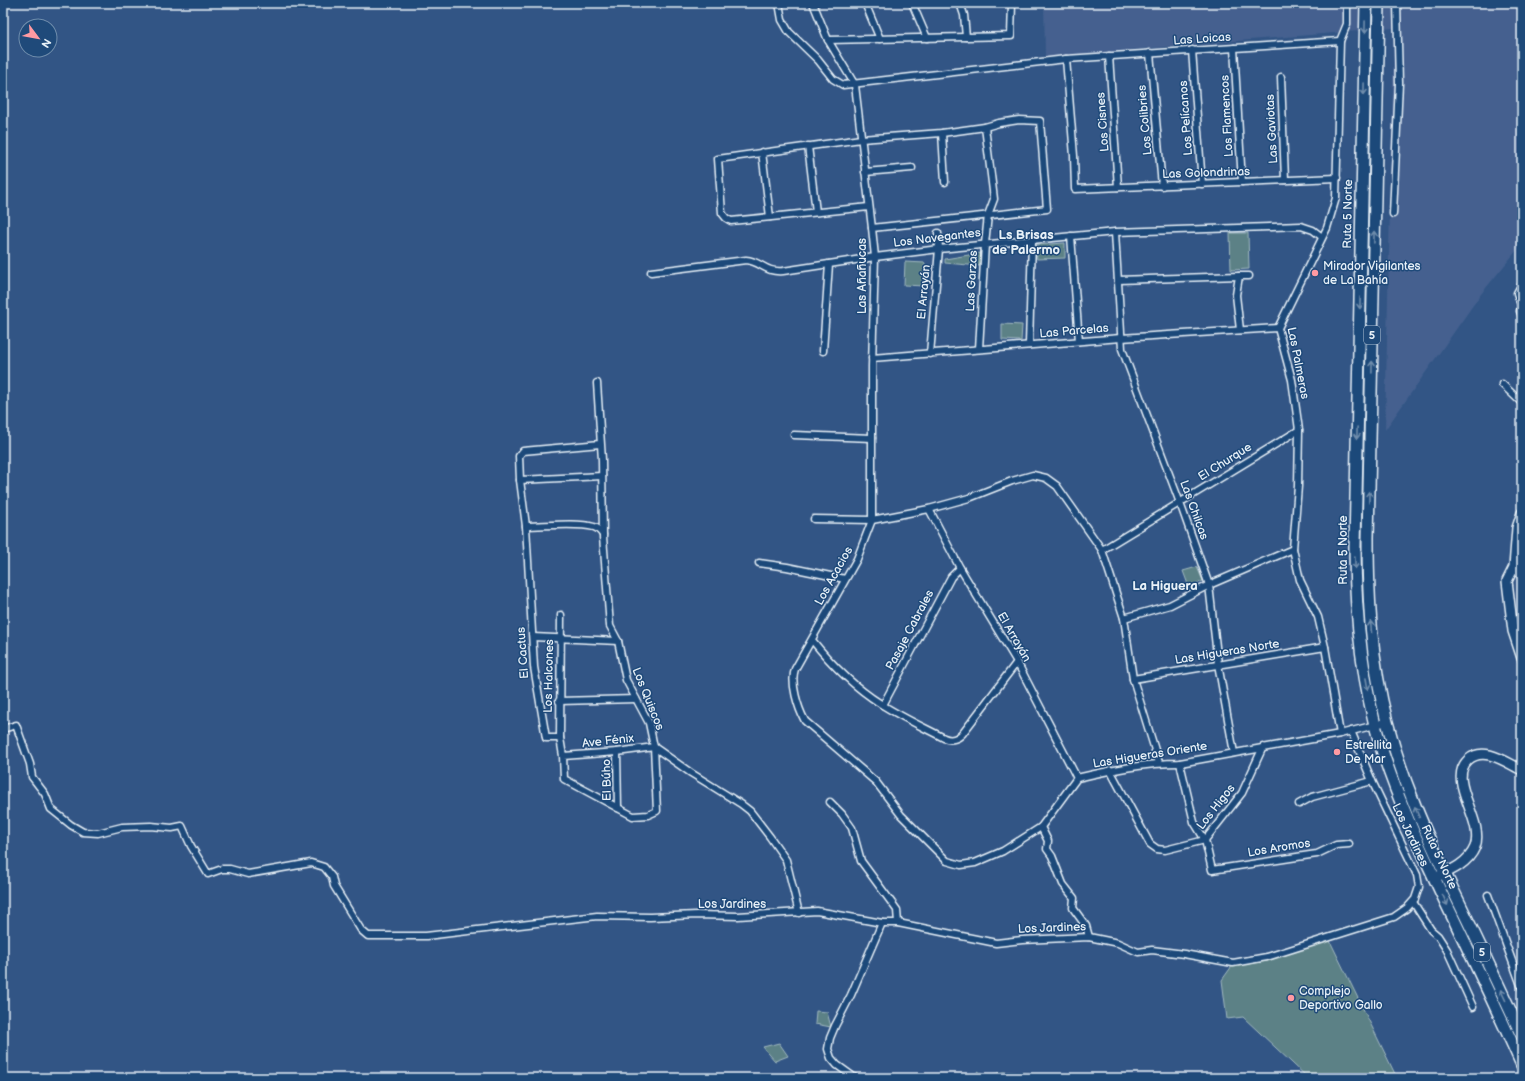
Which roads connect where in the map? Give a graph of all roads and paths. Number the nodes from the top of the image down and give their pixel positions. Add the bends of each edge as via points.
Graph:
1 (779, 3) edge
2 (813, 3) edge
3 (864, 3) edge
4 (912, 3) edge
5 (960, 3) edge
6 (1012, 3) edge
7 (1347, 3) edge
8 (1366, 3) edge
9 (1379, 3) edge
10 (1397, 3) edge
11 (966, 37) junction
12 (927, 38) junction
13 (880, 39) junction
14 (828, 40) junction
15 (1340, 41) junction
16 (1234, 48) junction
17 (1192, 50) junction
18 (1150, 53) junction
19 (1109, 56) junction
20 (1066, 58) junction
21 (1281, 77) dead end
22 (855, 85) junction
23 (985, 127) junction
24 (942, 133) junction
25 (862, 139) junction
26 (808, 146) junction
27 (762, 152) junction
28 (912, 168) dead end
29 (865, 172) junction
30 (1337, 178) junction
31 (1285, 180) junction
32 (945, 182) dead end
33 (1242, 182) junction
34 (1202, 184) junction
35 (1162, 186) junction
36 (1118, 188) junction
37 (869, 207) junction
38 (816, 212) junction
39 (1393, 214) dead end
40 (988, 215) junction
41 (770, 218) junction
42 (872, 228) junction
43 (1115, 232) junction
44 (938, 233) dead end
45 (1071, 236) junction
46 (1322, 237) junction
47 (1032, 240) junction
48 (985, 244) junction
49 (939, 249) junction
50 (875, 257) junction
51 (829, 264) junction
52 (651, 272) dead end
53 (1239, 276) junction
54 (1249, 276) dead end
55 (1118, 280) junction
56 (1522, 284) edge
57 (1521, 304) edge
58 (1522, 316) edge
59 (1278, 328) junction
60 (1240, 330) junction
61 (1122, 338) junction
62 (1078, 341) junction
63 (1029, 345) junction
64 (979, 350) junction
65 (823, 351) dead end
66 (930, 354) junction
67 (872, 358) junction
68 (597, 383) dead end
69 (1502, 384) dead end
70 (1522, 403) edge
71 (1299, 430) junction
72 (794, 435) dead end
73 (872, 438) junction
74 (600, 444) junction
75 (602, 476) junction
76 (520, 480) junction
77 (1180, 502) junction
78 (929, 510) junction
79 (1522, 513) edge
80 (814, 519) dead end
81 (872, 520) junction
82 (526, 526) junction
83 (603, 537) junction
84 (1293, 549) junction
85 (1102, 550) junction
86 (758, 563) dead end
87 (960, 568) junction
88 (1514, 568) junction
89 (1522, 577) edge
90 (845, 579) junction
91 (1209, 585) junction
92 (561, 615) dead end
93 (1124, 618) junction
94 (533, 637) junction
95 (560, 638) junction
96 (812, 640) junction
97 (618, 641) junction
98 (1325, 647) junction
99 (1522, 658) edge
100 (1017, 662) junction
101 (1218, 664) junction
102 (1133, 679) junction
103 (636, 699) junction
104 (559, 701) junction
105 (883, 705) junction
106 (1387, 722) junction
107 (1375, 725) junction
108 (3, 729) edge
109 (1351, 731) junction
110 (1340, 734) junction
111 (560, 738) junction
112 (654, 746) junction
113 (1263, 747) junction
114 (618, 752) junction
115 (1234, 753) junction
116 (563, 756) junction
117 (1159, 763) junction
118 (1180, 763) junction
119 (1110, 770) junction
120 (1522, 770) edge
121 (1077, 778) junction
122 (1372, 781) junction
123 (830, 802) dead end
124 (1299, 804) dead end
125 (618, 808) junction
126 (1041, 828) junction
127 (1205, 840) junction
128 (1349, 844) dead end
129 (1445, 873) junction
130 (1434, 878) junction
131 (1488, 895) dead end
132 (1413, 902) junction
133 (799, 913) junction
134 (882, 923) junction
135 (898, 923) junction
136 (1089, 937) junction
137 (1522, 988) edge
138 (1473, 1007) dead end
139 (1522, 1036) edge
140 (1522, 1065) edge
141 (855, 1078) edge

1 - 22 street, Las Loicas via 782,20 793,37 818,60 836,82
2 - 14 street, Las Añañucas
3 - 13 street
4 - 12 street
5 - 11 street
6 - 11 street via 1011,36
7 - 15 street, Las Palmeras via 1347,24
8 -> 107 highway, Ruta 5 Norte / 5 via 1355,563 1361,645
106 -> 9 highway, Ruta 5 Norte / 5 via 1373,645 1368,565
10 - 39 street via 1398,83
11 - 12 street
12 - 13 street
13 - 14 street
14 - 22 street, Las Añañucas
15 - 16 street, Las Loicas
15 - 30 street, Las Palmeras
16 - 17 street, Las Loicas
16 - 33 street, Los Flamencos
17 - 18 street, Las Loicas
17 - 34 street, Los Pelícanos
18 - 19 street, Las Loicas
18 - 35 street, Los Colibries
19 - 20 street, Las Loicas
19 - 36 street, Los Cisnes
20 - 22 street, Las Loicas
20 - 36 street, Las Golondrinas via 1075,189
21 - 31 street, Las Gaviotas
22 - 25 street, Las Añañucas
23 - 24 street
23 - 40 street, Las Garzas via 994,199
23 - 40 street via 1019,120 1040,122 1047,210
24 - 25 street
24 - 32 street
25 - 26 street
25 - 29 street, Las Añañucas
26 - 27 street
26 - 38 street
27 - 41 street
27 - 41 street via 718,159 721,209 731,221
28 - 29 street
29 - 37 street, Las Añañucas
30 - 31 street, Las Golondrinas
30 - 46 street, Las Palmeras via 1333,208
31 - 33 street, Las Golondrinas
33 - 34 street, Las Golondrinas
34 - 35 street, Las Golondrinas
35 - 36 street, Las Golondrinas
37 - 38 street
37 - 42 street, Las Añañucas
38 - 41 street
40 - 42 street
40 - 48 street, Las Garzas
42 - 50 street, Las Añañucas
43 - 45 street, Los Navegantes
43 - 46 street, Los Navegantes via 1301,226 1313,230
43 - 55 street, Las Chilcas
44 - 49 street, El Arrayán
45 - 47 street, Los Navegantes
45 - 62 street
46 - 59 street, Las Palmeras
47 - 48 street, Los Navegantes
47 - 63 street
48 - 49 street, Los Navegantes
48 - 64 street, Las Garzas
49 - 50 street, Los Navegantes
49 - 66 street, El Arrayán
50 - 51 street, Los Navegantes
50 - 67 street, Las Añañucas
51 - 52 street, Los Navegantes via 778,272 746,260
51 - 65 street
53 - 54 street
53 - 55 street
53 - 60 street via 1236,295
55 - 61 street, Las Chilcas
56 - 57 street via 1518,293
57 - 58 street
59 - 60 street, Las Parcelas
59 - 71 street, Las Palmeras via 1292,380
60 - 61 street, Las Parcelas
61 - 62 street, Las Parcelas
61 - 77 street, Las Chilcas via 1122,349
62 - 63 street, Las Parcelas
63 - 64 street, Las Parcelas
64 - 66 street, Las Parcelas
66 - 67 street, Las Parcelas
67 - 73 street, Las Añañucas
68 - 74 street, Los Quiscos
69 - 70 street
71 - 77 street, El Churque
71 - 84 street, Las Palmeras
72 - 73 street
73 - 81 street, Las Añañucas
74 - 75 street, Los Quiscos
74 - 76 street, El Cactus via 523,451 519,456
75 - 76 street
75 - 83 street, Los Quiscos
76 - 82 street, El Cactus
77 - 85 street, El Churque
77 - 91 street, Las Chilcas
78 - 81 street
78 - 85 street via 1012,481 1033,475 1042,476 1057,486
78 - 87 street, El Arrayán
79 - 88 street via 1517,528
80 - 81 street
81 - 90 street, Los Acacios via 862,548
82 - 83 street via 595,527 600,530
82 - 94 street, El Cactus
83 - 97 street, Los Quiscos via 610,626
84 - 91 street
84 - 98 street, Las Palmeras via 1300,580 1318,617
85 - 93 street
86 - 90 street
87 - 100 street, El Arrayán
87 - 105 street, Pasaje Cabrales via 951,577
88 - 89 street
88 - 99 street via 1508,577 1507,589 1514,631
90 - 96 street, Los Acacios
91 - 93 street via 1170,605
91 - 101 street, Las Chilcas
92 - 95 street, Los Halcones
93 - 102 street
94 - 95 street
94 - 111 street, El Cactus via 534,668 546,738
95 - 97 street
95 - 104 street, Los Halcones
96 - 105 street via 846,678
96 - 126 street via 795,669 793,678 805,721 876,782 901,815 948,860 961,865 975,863 1003,851
97 - 103 street, Los Quiscos via 626,680
98 - 101 street, Las Higueras Norte
98 - 110 street, Las Palmeras
100 - 105 street via 963,733 954,739 944,738
100 - 121 street, El Arrayán
101 - 102 street, Las Higueras Norte
101 - 115 street, Las Chilcas
102 - 117 street
103 - 104 street
103 - 112 street, Los Quiscos via 648,723
104 - 111 street, Los Halcones
106 - 107 street, Las Higueras Oriente
129 -> 106 highway, Ruta 5 Norte / 5 via 1411,797
107 - 109 street, Las Higueras Oriente
107 - 130 highway, Ruta 5 Norte / 5 via 1400,802
108 - 133 street, Los Jardines via 16,725 32,777 45,794 51,809 71,825 84,832 98,833 122,827 182,826 208,874 222,869 248,874 311,863 324,867 361,930 368,936 426,936 597,916 738,916
109 - 110 street, Las Higueras Oriente
109 - 122 street, Los Jardines
110 - 113 street, Las Higueras Oriente
111 - 116 street
112 - 114 street, Ave Fénix
112 - 125 street via 657,811 648,815 633,816
112 - 133 street, Los Quiscos via 750,811 786,860
113 - 115 street, Las Higueras Oriente
113 - 127 street, Los Higos via 1242,794
114 - 116 street, Ave Fénix
114 - 125 street, El Búho
115 - 118 street, Las Higueras Oriente
116 - 125 street via 564,779
117 - 118 street, Las Higueras Oriente
117 - 119 street, Las Higueras Oriente
118 - 127 street via 1194,822
119 - 121 street, Las Higueras Oriente
119 - 127 street, Los Higos via 1150,844 1155,848 1165,850
120 - 129 street via 1487,754 1478,754 1467,761 1463,768 1462,781 1476,827 1476,842 1472,853 1464,862
121 - 126 street
122 - 124 street via 1312,797
122 - 132 street, Los Jardines via 1418,875 1418,891
123 - 135 street via 852,828 861,861 897,910
126 - 136 street via 1048,840 1047,849 1063,884 1074,898 1073,908 1086,926
127 - 128 street, Los Aromos via 1212,870 1317,854 1336,845
129 - 130 street
139 -> 129 highway, Ruta 5 Norte / 5
130 -> 140 highway, Ruta 5 Norte / 5
131 - 137 street
132 - 136 street, Los Jardines via 1401,913 1386,920 1266,956 1233,963 1152,950 1138,952 1118,943
132 - 138 street via 1447,950
133 - 134 street, Los Jardines via 817,911
134 - 135 street, Los Jardines
134 - 141 street via 835,1026 828,1049 837,1065
135 - 136 street, Los Jardines via 996,943

